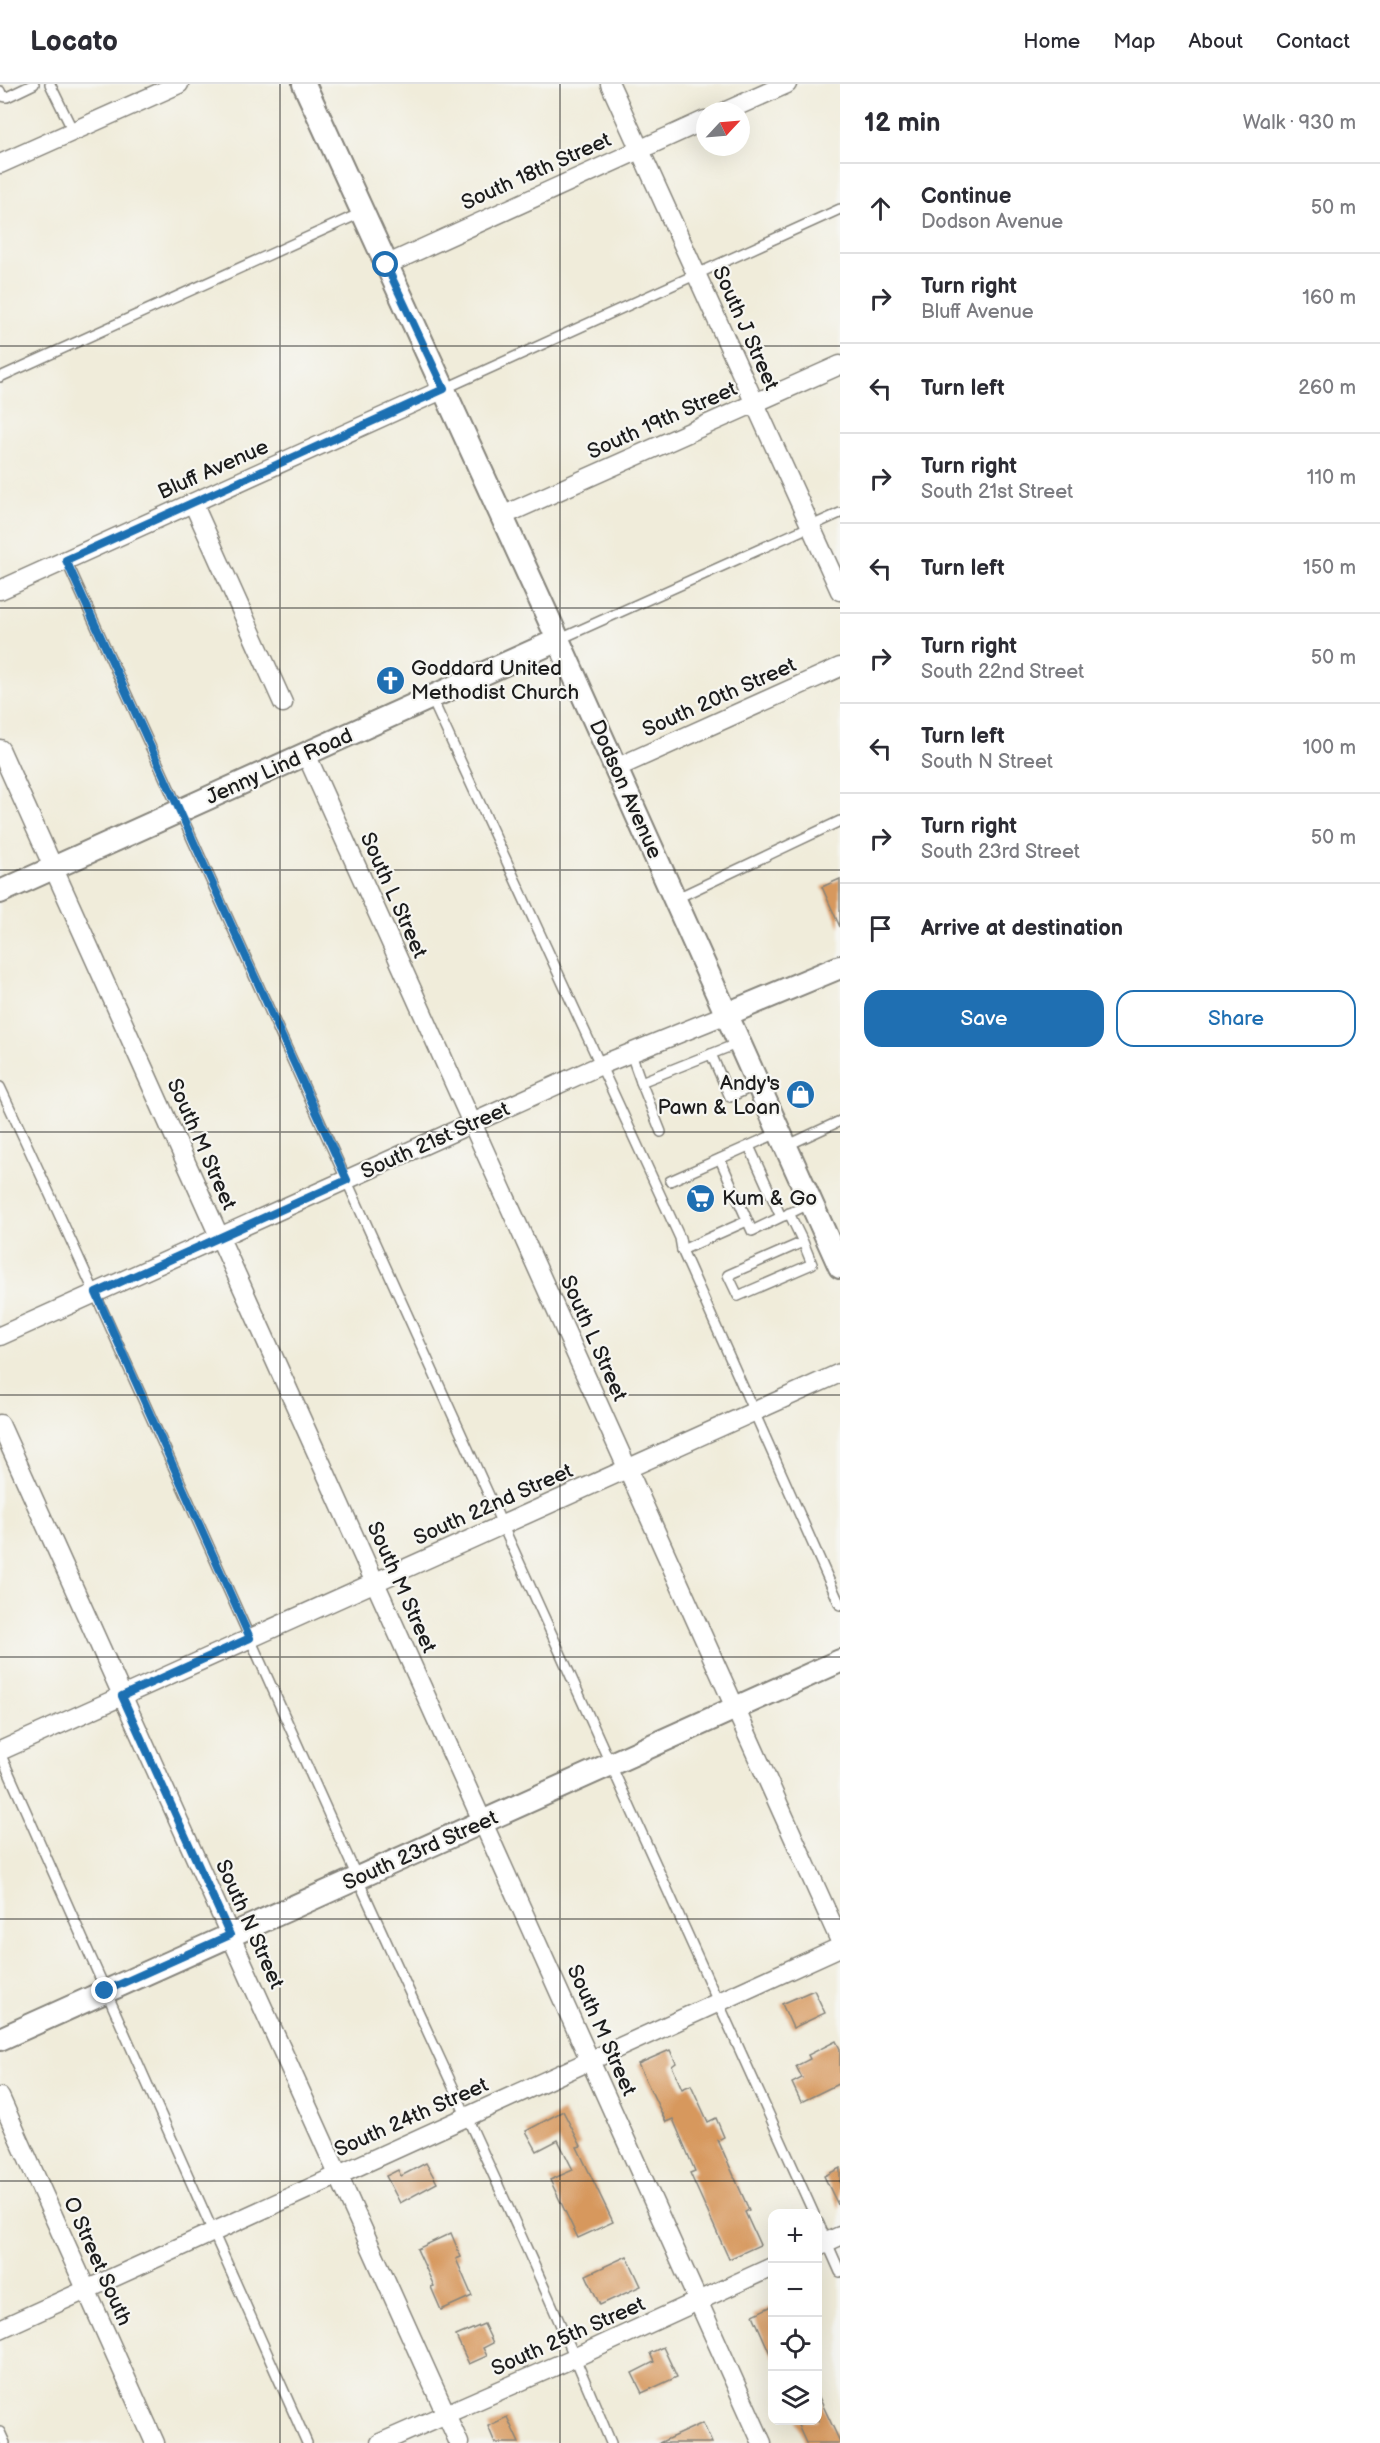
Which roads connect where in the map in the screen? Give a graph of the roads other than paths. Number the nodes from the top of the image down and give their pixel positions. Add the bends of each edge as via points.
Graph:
1 (34, 84) edge
2 (50, 84) edge
3 (178, 84) edge
4 (304, 84) edge
5 (610, 84) edge
6 (787, 84) edge
7 (0, 91) edge
8 (746, 102) edge
9 (696, 124) edge
10 (73, 131) junction
11 (640, 150) junction
12 (0, 164) edge
13 (840, 209) edge
14 (363, 212) junction
15 (386, 265) junction
16 (696, 273) junction
17 (840, 365) edge
18 (0, 377) edge
19 (444, 389) junction
20 (754, 403) junction
21 (193, 503) junction
22 (840, 513) edge
23 (502, 516) junction
24 (811, 526) junction
25 (66, 560) junction
26 (0, 590) edge
27 (840, 591) edge
28 (558, 639) junction
29 (840, 667) edge
30 (431, 697) junction
31 (283, 703) dead end
32 (0, 749) edge
33 (306, 754) junction
34 (616, 768) junction
35 (180, 811) junction
36 (840, 821) edge
37 (54, 868) junction
38 (0, 892) edge
39 (675, 899) junction
40 (840, 967) edge
41 (726, 1014) junction
42 (740, 1042) junction
43 (631, 1054) junction
44 (711, 1054) junction
45 (601, 1065) junction
46 (641, 1082) junction
47 (758, 1084) junction
48 (0, 1087) edge
49 (840, 1122) edge
50 (472, 1123) junction
51 (661, 1132) dead end
52 (783, 1139) junction
53 (749, 1146) junction
54 (720, 1159) junction
55 (347, 1180) junction
56 (670, 1181) dead end
57 (811, 1203) junction
58 (785, 1215) junction
59 (747, 1221) junction
60 (220, 1238) junction
61 (802, 1242) junction
62 (682, 1250) junction
63 (824, 1254) edge
64 (96, 1293) junction
65 (0, 1336) edge
66 (840, 1373) edge
67 (754, 1412) junction
68 (0, 1424) edge
69 (628, 1468) junction
70 (504, 1524) junction
71 (375, 1582) junction
72 (840, 1605) edge
73 (250, 1638) junction
74 (840, 1661) edge
75 (122, 1696) junction
76 (737, 1708) junction
77 (0, 1752) edge
78 (612, 1764) junction
79 (484, 1822) junction
80 (357, 1878) junction
81 (230, 1935) junction
82 (840, 1941) edge
83 (840, 1947) edge
84 (105, 1991) junction
85 (719, 2002) junction
86 (0, 2039) edge
87 (591, 2060) junction
88 (0, 2097) edge
89 (466, 2117) junction
90 (338, 2175) junction
91 (812, 2209) edge
92 (213, 2232) junction
93 (828, 2241) edge
94 (768, 2269) edge
95 (840, 2272) edge
96 (87, 2290) junction
97 (699, 2302) junction
98 (0, 2329) edge
99 (576, 2357) junction
100 (446, 2414) junction
101 (0, 2432) edge
102 (5, 2443) edge
103 (155, 2443) edge
104 (307, 2443) edge
105 (380, 2443) edge
106 (459, 2443) edge
107 (611, 2443) edge
108 (762, 2443) edge

1 - 7 lane via 7,97
2 - 10 lane
3 - 10 street
4 - 14 street, Dodson Avenue
5 - 11 street, South J Street
6 - 8 street
9 - 11 street, South 18th Street
10 - 12 street
11 - 15 street, South 18th Street
11 - 16 street, South J Street
13 - 16 lane
14 - 15 street, Dodson Avenue
14 - 18 lane
15 - 19 street, Dodson Avenue
16 - 19 lane
16 - 20 street, South J Street
17 - 20 street, South 19th Street
19 - 21 street, Bluff Avenue
19 - 23 street, Dodson Avenue
20 - 23 street, South 19th Street
20 - 24 street, South J Street
21 - 25 street, Bluff Avenue
21 - 31 street
22 - 24 lane
23 - 28 street, Dodson Avenue
24 - 27 street, South J Street
24 - 28 lane
25 - 26 street, Bluff Avenue
25 - 35 lane
28 - 30 street, Jenny Lind Road
28 - 34 street, Dodson Avenue
29 - 34 street, South 20th Street
30 - 33 street, Jenny Lind Road
30 - 45 lane
32 - 37 street, South M Street
33 - 35 street, Jenny Lind Road
33 - 50 street, South L Street
34 - 39 street, Dodson Avenue
35 - 37 street, Jenny Lind Road
35 - 55 lane
36 - 39 lane
37 - 38 street, Jenny Lind Road
37 - 60 street, South M Street
39 - 41 street, Dodson Avenue
40 - 41 street, South 21st Street
41 - 42 street, Dodson Avenue
41 - 43 street, South 21st Street
42 - 44 lane
42 - 47 street, Dodson Avenue
43 - 45 street, South 21st Street
43 - 46 lane
44 - 46 lane
44 - 47 lane via 730,1097
45 - 50 street, South 21st Street
45 - 62 lane
46 - 51 lane
47 - 52 street, Dodson Avenue
48 - 64 lane
49 - 52 lane
50 - 55 street, South 21st Street
50 - 69 street, South L Street
52 - 53 lane
52 - 57 street, Dodson Avenue
53 - 54 lane
53 - 58 lane
54 - 56 lane
54 - 59 lane
55 - 60 street, South 21st Street
55 - 70 lane
57 - 58 lane
57 - 63 street, Dodson Avenue
58 - 59 lane via 752,1231
58 - 61 lane
59 - 62 lane
60 - 64 street, South 21st Street
60 - 71 street, South M Street
61 - 63 lane
61 - 63 lane via 728,1275 738,1296 812,1264
62 - 67 lane
64 - 65 street, South 21st Street
64 - 73 lane
66 - 67 street, South 22nd Street
67 - 69 street, South 22nd Street
67 - 72 lane
68 - 75 street, South N Street
69 - 70 street, South 22nd Street
69 - 76 street, South L Street
70 - 71 street, South 22nd Street
70 - 78 lane
71 - 73 street, South 22nd Street
71 - 79 street, South M Street
73 - 75 street, South 22nd Street
73 - 80 lane
74 - 76 street, South 23rd Street
75 - 77 street, South 22nd Street
75 - 81 street, South N Street
76 - 78 street, South 23rd Street
76 - 82 street, South L Street
77 - 84 lane
78 - 79 street, South 23rd Street
78 - 85 lane
79 - 80 street, South 23rd Street
79 - 87 street, South M Street
80 - 81 street, South 23rd Street
80 - 89 lane
81 - 84 street, South 23rd Street
81 - 90 street, South N Street
83 - 85 street, South 24th Street
84 - 86 street, South 23rd Street
84 - 92 lane
85 - 87 street, South 24th Street
85 - 91 lane
87 - 89 street, South 24th Street
87 - 97 street, South M Street
88 - 96 street, O Street South
89 - 90 street, South 24th Street
89 - 99 lane
90 - 92 street, South 24th Street
90 - 100 street, South N Street
92 - 96 street, South 24th Street
92 - 104 lane
93 - 95 lane
94 - 97 street, South 25th Street
96 - 98 street, South 24th Street
96 - 103 street, O Street South
97 - 99 street, South 25th Street
97 - 108 street, South M Street
99 - 100 street, South 25th Street
99 - 107 lane
100 - 105 street, South 25th Street
100 - 106 street, South N Street
101 - 102 lane

